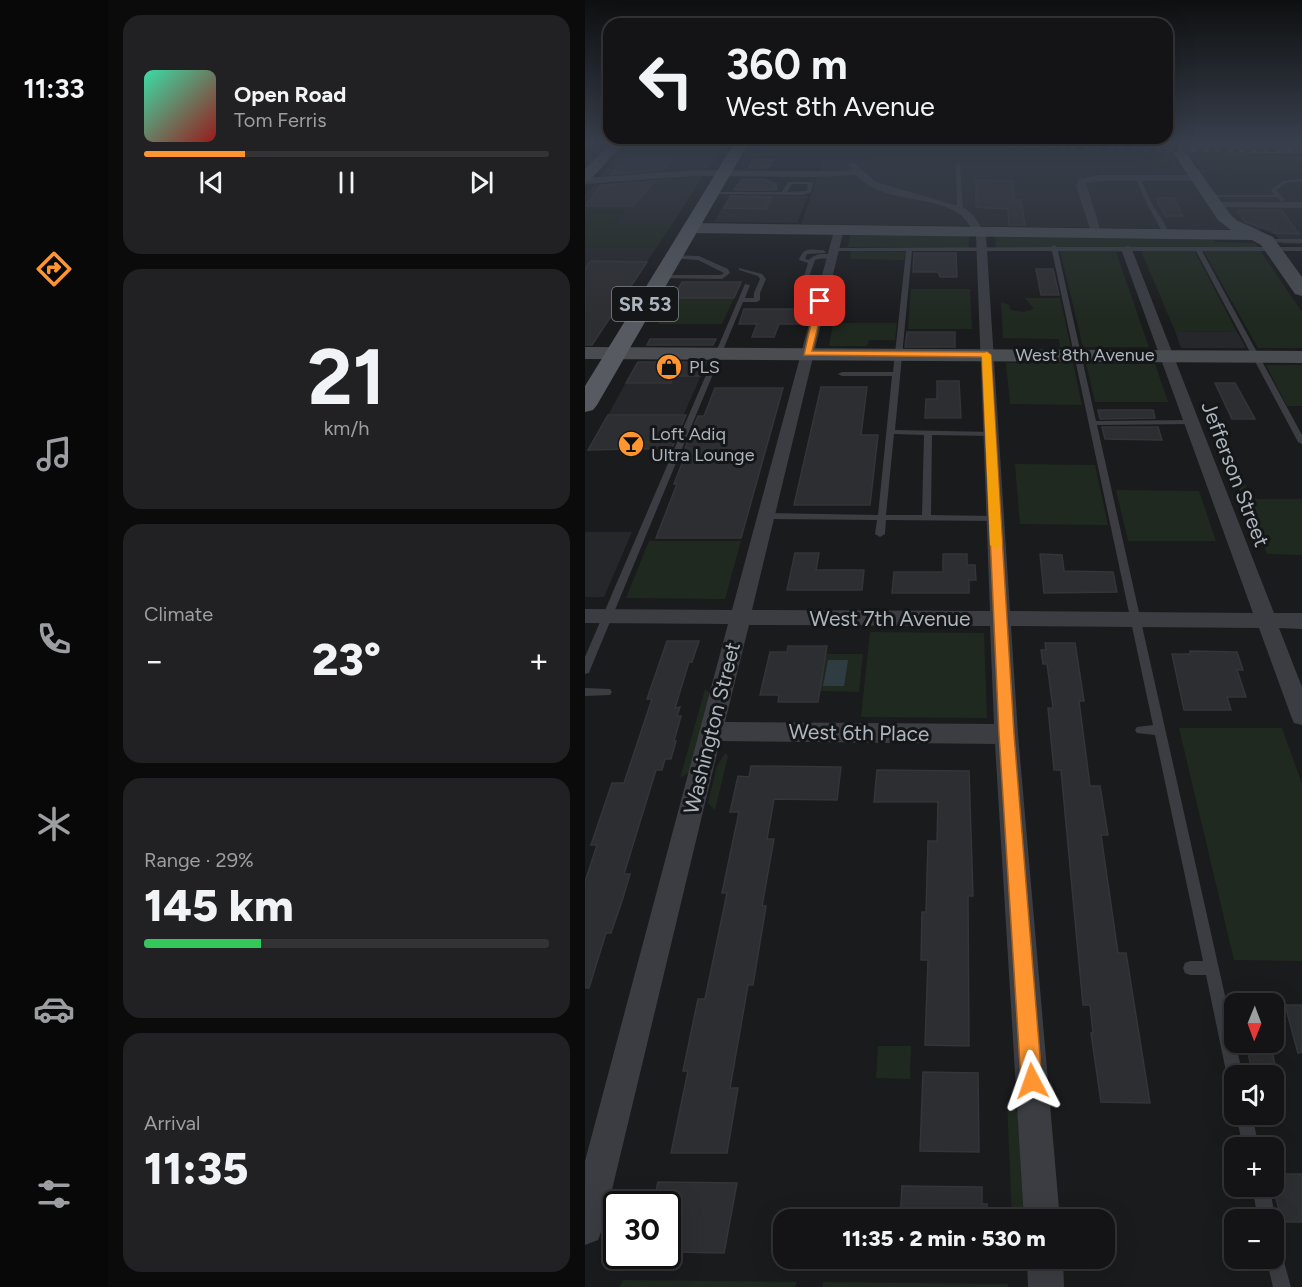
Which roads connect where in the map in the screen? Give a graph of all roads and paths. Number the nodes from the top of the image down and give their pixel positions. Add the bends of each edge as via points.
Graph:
1 (706, 202) edge
2 (939, 202) edge
3 (960, 202) edge
4 (1086, 202) edge
5 (1149, 202) edge
6 (1213, 202) edge
7 (960, 210) junction
8 (690, 228) junction
9 (1096, 232) junction
10 (1166, 233) junction
11 (980, 240) junction
12 (1265, 241) junction
13 (1302, 241) edge
14 (1054, 247) junction
15 (909, 249) junction
16 (1128, 249) junction
17 (1198, 249) junction
18 (1302, 249) edge
19 (829, 250) junction
20 (672, 257) junction
21 (741, 269) dead end
22 (660, 277) junction
23 (747, 285) dead end
24 (802, 288) dead end
25 (1302, 290) edge
26 (741, 300) junction
27 (585, 353) edge
28 (719, 353) junction
29 (616, 354) junction
30 (807, 354) junction
31 (987, 355) junction
32 (1078, 355) junction
33 (1166, 356) junction
34 (1256, 357) junction
35 (1302, 357) edge
36 (897, 364) junction
37 (842, 374) dead end
38 (585, 405) edge
39 (1191, 422) junction
40 (1093, 423) junction
41 (890, 432) junction
42 (929, 433) junction
43 (991, 434) junction
44 (1302, 442) edge
45 (766, 516) junction
46 (881, 517) junction
47 (926, 518) junction
48 (995, 519) junction
49 (880, 534) dead end
50 (585, 616) edge
51 (608, 616) junction
52 (740, 618) junction
53 (1000, 619) junction
54 (1136, 620) junction
55 (1266, 621) junction
56 (1302, 621) edge
57 (585, 670) edge
58 (585, 692) edge
59 (606, 692) dead end
60 (1302, 716) edge
61 (1141, 730) dead end
62 (1160, 730) junction
63 (711, 731) junction
64 (1007, 734) junction
65 (1190, 968) dead end
66 (1212, 968) junction
67 (1233, 1065) edge
68 (1041, 1209) edge
69 (585, 1227) edge
70 (1045, 1269) edge
71 (1278, 1269) edge
72 (1047, 1287) edge
73 (1282, 1287) edge

1 - 8 main road, SR 53
2 - 7 street
3 - 7 lane
4 - 9 street
5 - 10 lane
6 - 12 street via 1230,223
7 - 11 street via 969,216
8 - 19 street
8 - 20 main road, SR 53
9 - 10 street
9 - 11 street
10 - 12 street
11 - 14 lane
11 - 15 lane
11 - 19 street
11 - 31 street
12 - 13 lane
12 - 17 lane
12 - 18 lane
12 - 25 street
14 - 16 lane
14 - 32 lane
15 - 19 lane
15 - 36 lane
16 - 17 lane
16 - 33 street, Jefferson Street
17 - 34 lane
19 - 24 lane
19 - 30 street, Washington Street
20 - 22 main road, SR 53
20 - 22 lane via 699,258 727,273 721,277
21 - 26 lane via 763,279 757,300
22 - 29 main road, SR 53
23 - 26 lane
26 - 28 lane
27 - 29 street, West 8th Avenue
28 - 29 street, West 8th Avenue
28 - 30 street, West 8th Avenue
28 - 51 lane
29 - 38 main road, SR 53
30 - 36 street, West 8th Avenue
30 - 45 street, Washington Street
31 - 32 street, West 8th Avenue
31 - 36 street, West 8th Avenue
31 - 43 street
32 - 33 street, West 8th Avenue
32 - 40 lane
33 - 34 street, West 8th Avenue
33 - 39 street, Jefferson Street
34 - 35 street, West 8th Avenue
34 - 44 lane
36 - 37 lane
36 - 41 lane
39 - 40 lane
39 - 55 street, Jefferson Street
40 - 54 lane
41 - 42 lane
41 - 46 lane
42 - 43 lane
42 - 47 lane
43 - 48 street
45 - 46 lane
45 - 52 street, Washington Street
46 - 47 lane
46 - 49 lane
47 - 48 lane
48 - 53 street
50 - 51 street, West 7th Avenue
51 - 52 street, West 7th Avenue
51 - 57 lane
52 - 53 street, West 7th Avenue
52 - 63 street, Washington Street
53 - 54 street, West 7th Avenue
53 - 64 street
54 - 55 street, West 7th Avenue
54 - 62 lane
55 - 56 street, West 7th Avenue
55 - 60 street, Jefferson Street
58 - 59 lane
61 - 62 lane
62 - 66 lane
63 - 64 street, West 6th Place
63 - 69 street, Washington Street
64 - 68 street
65 - 66 lane
66 - 67 lane
70 - 72 street
71 - 73 lane

